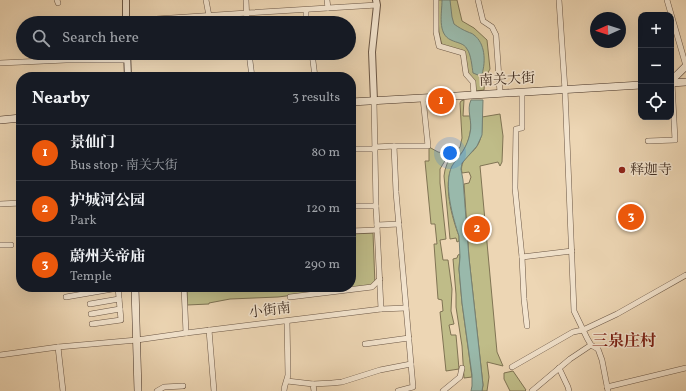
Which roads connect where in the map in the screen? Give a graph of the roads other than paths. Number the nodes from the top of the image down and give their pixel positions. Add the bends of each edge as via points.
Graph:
1 (126, 0) edge
2 (206, 0) edge
3 (246, 0) edge
4 (328, 0) edge
5 (436, 0) edge
6 (478, 0) edge
7 (559, 0) edge
8 (667, 0) edge
9 (377, 2) edge
10 (328, 8) junction
11 (306, 10) junction
12 (247, 13) junction
13 (126, 16) edge
14 (209, 16) joint
15 (247, 16) edge
16 (306, 16) edge
17 (66, 60) edge
18 (127, 60) edge
19 (250, 60) edge
20 (313, 60) edge
21 (0, 63) edge
22 (686, 66) edge
23 (128, 72) edge
24 (251, 72) edge
25 (314, 72) edge
26 (674, 79) edge
27 (674, 82) edge
28 (686, 82) edge
29 (671, 84) edge
30 (638, 85) edge
31 (565, 90) junction
32 (522, 92) junction
33 (500, 93) junction
34 (474, 95) junction
35 (423, 98) junction
36 (374, 100) junction
37 (356, 102) edge
38 (16, 118) edge
39 (0, 120) edge
40 (648, 141) dead end
41 (394, 146) junction
42 (375, 148) junction
43 (356, 149) edge
44 (16, 203) edge
45 (0, 204) edge
46 (356, 206) edge
47 (376, 206) junction
48 (399, 224) junction
49 (377, 228) junction
50 (356, 230) edge
51 (0, 245) edge
52 (10, 245) dead end
53 (572, 251) junction
54 (522, 257) junction
55 (686, 275) edge
56 (380, 279) junction
57 (356, 289) edge
58 (95, 292) edge
59 (118, 292) edge
60 (135, 292) edge
61 (184, 292) edge
62 (335, 292) edge
63 (66, 297) dead end
64 (290, 298) dead end
65 (119, 299) junction
66 (90, 304) dead end
67 (406, 308) junction
68 (120, 309) junction
69 (381, 309) junction
70 (91, 314) dead end
71 (286, 320) junction
72 (92, 324) dead end
73 (527, 326) dead end
74 (209, 330) junction
75 (582, 330) junction
76 (186, 333) junction
77 (409, 338) junction
78 (137, 340) junction
79 (365, 344) dead end
80 (591, 344) junction
81 (58, 347) junction
82 (0, 355) edge
83 (411, 364) junction
84 (512, 367) dead end
85 (462, 368) dead end
86 (559, 368) junction
87 (686, 368) edge
88 (287, 381) junction
89 (313, 384) junction
90 (183, 386) dead end
91 (608, 389) edge
92 (63, 391) edge
93 (138, 391) edge
94 (157, 391) edge
95 (214, 391) edge
96 (284, 391) edge
97 (314, 391) edge
98 (398, 391) edge
99 (443, 391) edge
100 (532, 391) edge
101 (569, 391) edge

1 - 13 street
2 - 14 street
3 - 12 street
4 - 10 street
5 - 34 street via 436,32 439,46 463,53 466,74 473,82
6 - 33 street via 483,21 492,27 496,35
7 - 31 street
8 - 22 street
9 - 10 street
9 - 36 street via 372,52
10 - 11 street
11 - 12 street
11 - 16 street
12 - 14 street
12 - 15 street
17 - 21 street
18 - 23 street
19 - 24 street
20 - 25 street
22 - 26 main road
27 - 28 main road
29 - 40 street via 675,140
30 - 31 main road, 南关大街
31 - 32 main road, 南关大街
31 - 53 street
32 - 33 main road, 南关大街
32 - 54 street via 522,128 516,129 515,188
33 - 34 main road, 南关大街
34 - 35 main road, 南关大街
35 - 36 main road, 南关大街
35 - 41 street via 428,146
36 - 37 main road, 南关大街
36 - 42 street
38 - 39 main road
41 - 42 street
41 - 48 street
42 - 43 street
42 - 47 street
44 - 45 street
46 - 47 street
47 - 49 street
48 - 49 street
48 - 67 street
49 - 50 street
49 - 56 street
51 - 52 street
53 - 54 street
53 - 75 street via 574,311
54 - 73 street
55 - 75 street via 617,314
56 - 57 street via 372,287
56 - 69 street
58 - 63 street
59 - 65 street
60 - 78 main road
61 - 76 street
62 - 64 street
65 - 66 street
65 - 68 street
67 - 69 street, 小街南
67 - 77 street
68 - 70 street
68 - 72 street via 121,320
69 - 71 street, 小街南
71 - 74 street, 小街南
71 - 88 street
74 - 76 street, 小街南
74 - 95 street
75 - 80 street
75 - 84 street via 572,332
76 - 78 street, 小街南
77 - 79 street
77 - 83 street
78 - 81 street, 小街南
78 - 93 main road
80 - 86 street
80 - 91 street via 598,349
81 - 82 street, 小街南
81 - 92 street
83 - 89 street via 380,370 342,382
83 - 98 street via 413,387
85 - 99 street via 460,377
86 - 100 street
86 - 101 street
87 - 91 street
88 - 89 street
88 - 96 street
89 - 97 street
90 - 94 street via 164,387

